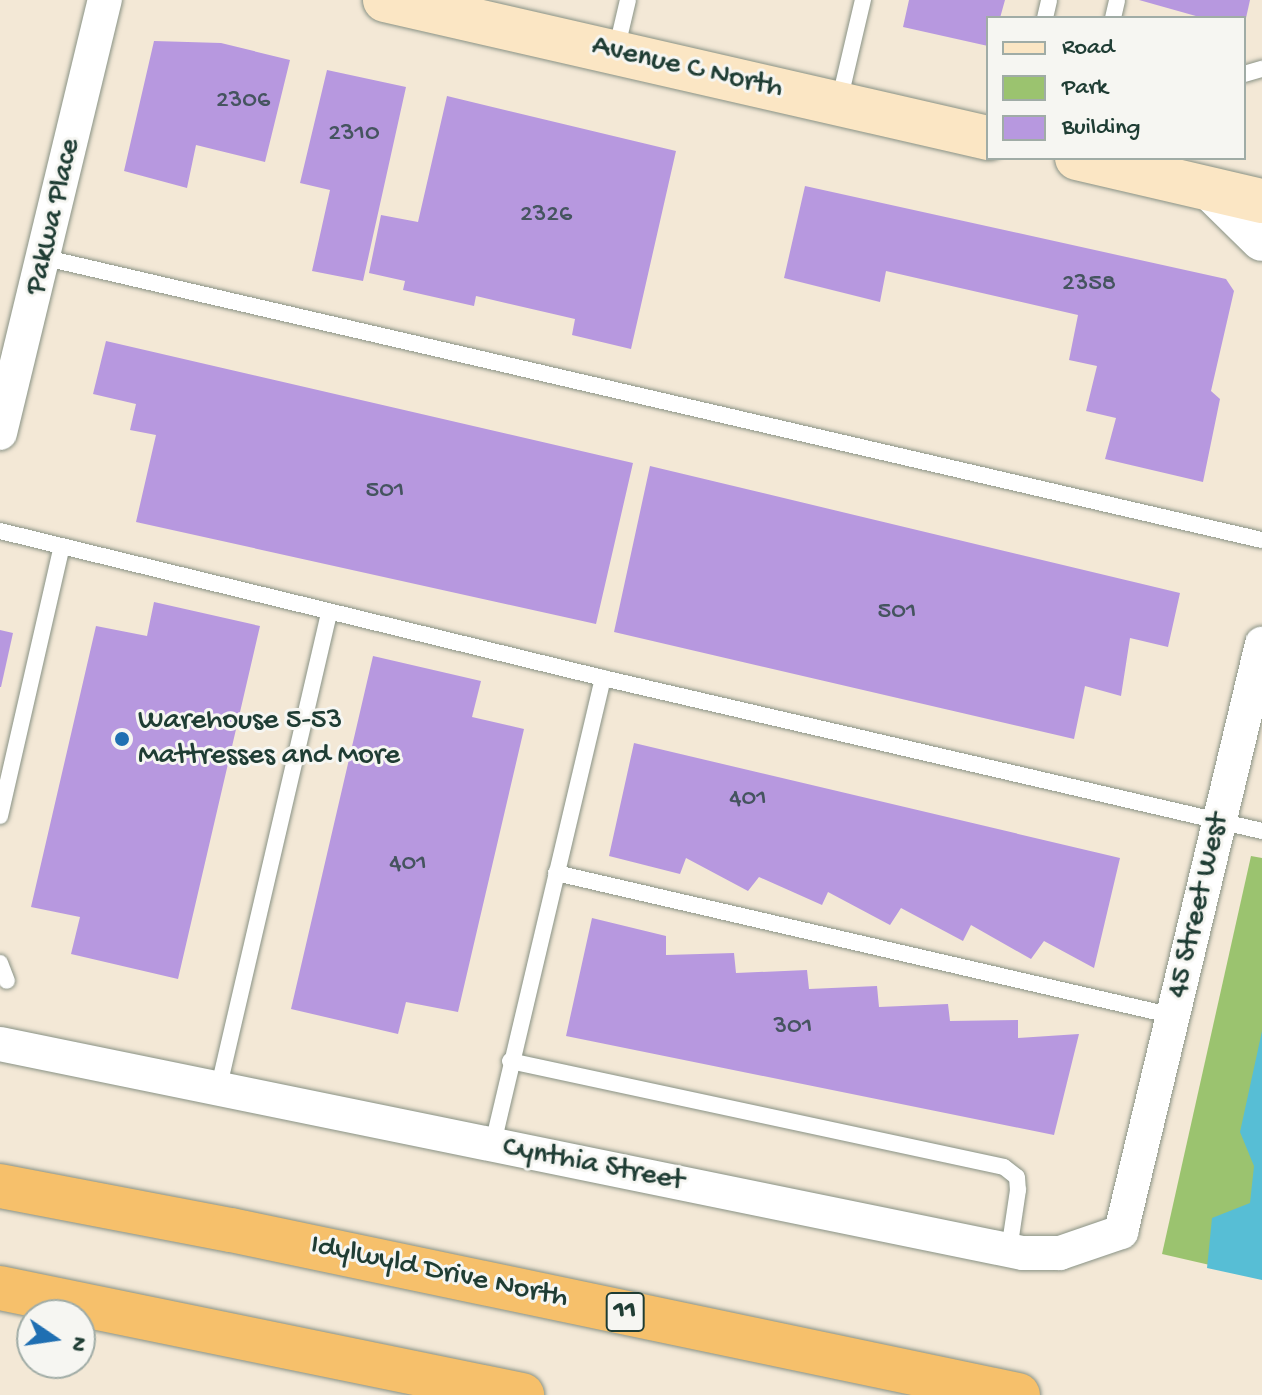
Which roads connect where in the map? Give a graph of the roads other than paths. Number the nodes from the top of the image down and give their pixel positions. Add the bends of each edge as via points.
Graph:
1 (105, 0) edge
2 (385, 0) edge
3 (628, 0) edge
4 (863, 0) edge
5 (616, 52) junction
6 (839, 104) junction
7 (986, 138) edge
8 (1088, 160) edge
9 (1262, 169) edge
10 (1211, 190) junction
11 (1262, 201) edge
12 (1262, 240) edge
13 (46, 258) junction
14 (0, 433) edge
15 (0, 531) edge
16 (1262, 540) edge
17 (61, 549) junction
18 (329, 613) junction
19 (1262, 644) edge
20 (603, 678) junction
21 (0, 816) edge
22 (1219, 820) junction
23 (1262, 831) edge
24 (556, 873) junction
25 (0, 963) edge
26 (7, 981) dead end
27 (1174, 1016) junction
28 (0, 1044) edge
29 (510, 1061) junction
30 (219, 1086) junction
31 (493, 1145) junction
32 (0, 1157) edge
33 (1139, 1169) joint
34 (0, 1186) edge
35 (231, 1230) junction
36 (1009, 1250) junction
37 (0, 1288) edge
38 (522, 1395) edge
39 (1018, 1395) edge

1 - 13 street, Pakwa Place
2 - 5 main road, Avenue C North
3 - 5 lane
4 - 6 lane
5 - 6 main road, Avenue C North
6 - 7 main road, Avenue C North
8 - 10 main road
9 - 10 main road
10 - 11 main road
10 - 12 street
13 - 14 street, Pakwa Place
13 - 16 lane
15 - 17 lane
17 - 18 lane
17 - 21 lane
18 - 20 lane
18 - 30 lane
19 - 22 street, 45 Street West
20 - 22 lane
20 - 24 lane
22 - 23 lane
22 - 27 street, 45 Street West
24 - 27 lane
24 - 29 lane
25 - 26 lane
27 - 33 street, 45 Street West
28 - 30 street, Cynthia Street
29 - 31 lane
29 - 36 lane via 1004,1167 1017,1177 1018,1190
30 - 31 street, Cynthia Street
31 - 36 street, Cynthia Street
32 - 35 highway via 66,1172
33 - 36 street, Cynthia Street via 1121,1232 1060,1253
34 - 35 highway, Idylwyld Drive North / 11
35 - 39 highway, Idylwyld Drive North / 11
37 - 38 highway

